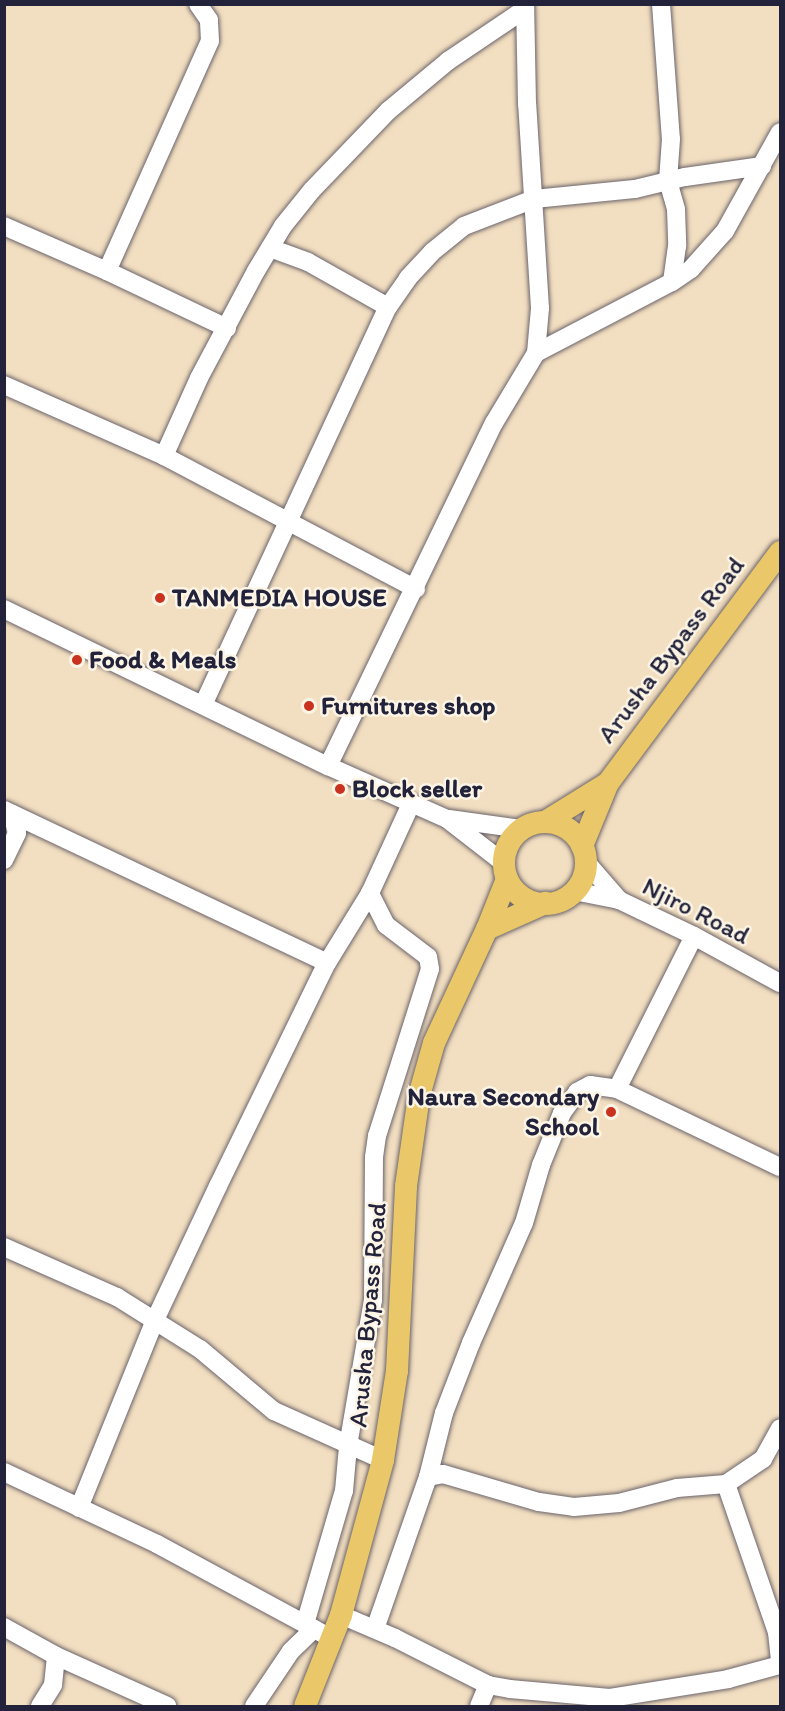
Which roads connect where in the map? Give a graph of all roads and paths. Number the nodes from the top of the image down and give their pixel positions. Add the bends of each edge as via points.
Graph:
1 (198, 4) edge
2 (661, 4) edge
3 (525, 7) edge
4 (780, 132) edge
5 (762, 166) junction
6 (668, 181) junction
7 (534, 199) junction
8 (4, 226) edge
9 (270, 248) junction
10 (107, 271) junction
11 (672, 282) junction
12 (388, 308) junction
13 (227, 328) junction
14 (536, 353) junction
15 (4, 385) edge
16 (164, 456) junction
17 (291, 521) junction
18 (780, 552) edge
19 (416, 589) junction
20 (4, 609) edge
21 (203, 705) junction
22 (328, 766) junction
23 (608, 783) junction
24 (411, 804) junction
25 (8, 812) edge
26 (447, 819) junction
27 (544, 822) junction
28 (522, 829) junction
29 (584, 854) junction
30 (4, 860) edge
31 (506, 871) junction
32 (574, 891) junction
33 (370, 893) junction
34 (619, 900) junction
35 (545, 903) junction
36 (487, 929) junction
37 (694, 936) junction
38 (327, 963) junction
39 (780, 983) edge
40 (617, 1089) junction
41 (780, 1167) edge
42 (4, 1247) edge
43 (155, 1320) junction
44 (780, 1428) edge
45 (348, 1446) junction
46 (383, 1460) junction
47 (4, 1472) edge
48 (428, 1477) junction
49 (726, 1484) junction
50 (79, 1508) junction
51 (341, 1615) junction
52 (4, 1627) edge
53 (375, 1629) junction
54 (317, 1631) junction
55 (56, 1656) junction
56 (780, 1664) edge
57 (488, 1685) junction
58 (40, 1707) edge
59 (167, 1707) edge
60 (254, 1707) edge
61 (305, 1707) edge
62 (479, 1707) edge

1 - 10 street via 209,20 210,41
2 - 6 street via 671,139
3 - 7 street
3 - 9 street via 448,61 388,111 312,190
4 - 5 street
5 - 6 street
5 - 11 street via 709,251
6 - 7 street via 635,189
6 - 11 street via 676,209 677,246
7 - 12 street via 464,226 432,252
7 - 14 street via 540,308
8 - 10 street
9 - 12 street via 308,262
9 - 13 street
10 - 13 street
11 - 14 street
12 - 17 street
13 - 16 street via 199,378
14 - 19 street via 494,423
15 - 16 street
16 - 17 street
17 - 19 street
17 - 21 street
18 - 23 main road, Arusha Bypass Road
19 - 22 street
20 - 21 street
21 - 22 street
22 - 24 street
23 - 27 main road, Arusha Bypass Road
23 - 29 main road, Arusha Bypass Road
24 - 26 street
24 - 33 street
25 - 30 street via 17,833
25 - 38 street
26 - 28 street
26 - 31 street
27 - 28 main road, Arusha Bypass Road
27 - 29 main road via 567,828
28 - 31 main road, Arusha Bypass Road via 512,838
29 - 32 main road, Arusha Bypass Road via 580,883
29 - 34 street, Njiro Road
31 - 35 main road via 523,897
31 - 36 main road, Arusha Bypass Road
32 - 34 street, Njiro Road
32 - 35 main road via 556,902
33 - 38 street
33 - 45 street via 386,925 428,957 430,969 377,1136 373,1300
34 - 37 street, Njiro Road
35 - 36 main road
36 - 46 main road, Arusha Bypass Road via 434,1043 419,1096 406,1186 398,1371
37 - 39 street, Njiro Road
37 - 40 street
38 - 43 street
40 - 41 street
40 - 48 street via 590,1084 578,1092 562,1113 524,1223 444,1413
42 - 43 street via 117,1297
43 - 45 street via 200,1349 274,1412
43 - 50 street
44 - 49 street via 763,1459
45 - 46 street
45 - 54 street via 344,1491
46 - 51 main road, Arusha Bypass Road
47 - 50 street
48 - 49 street via 443,1474 539,1502 574,1507 619,1503 700,1484
48 - 53 street
49 - 56 street via 777,1632
50 - 54 street via 157,1544
51 - 53 street
51 - 54 main road, Arusha Bypass Road
52 - 55 street
53 - 57 street
54 - 60 street via 291,1651
54 - 61 main road, Arusha Bypass Road
55 - 58 street via 53,1685
55 - 59 street
56 - 57 street via 728,1679 610,1698
57 - 62 street

